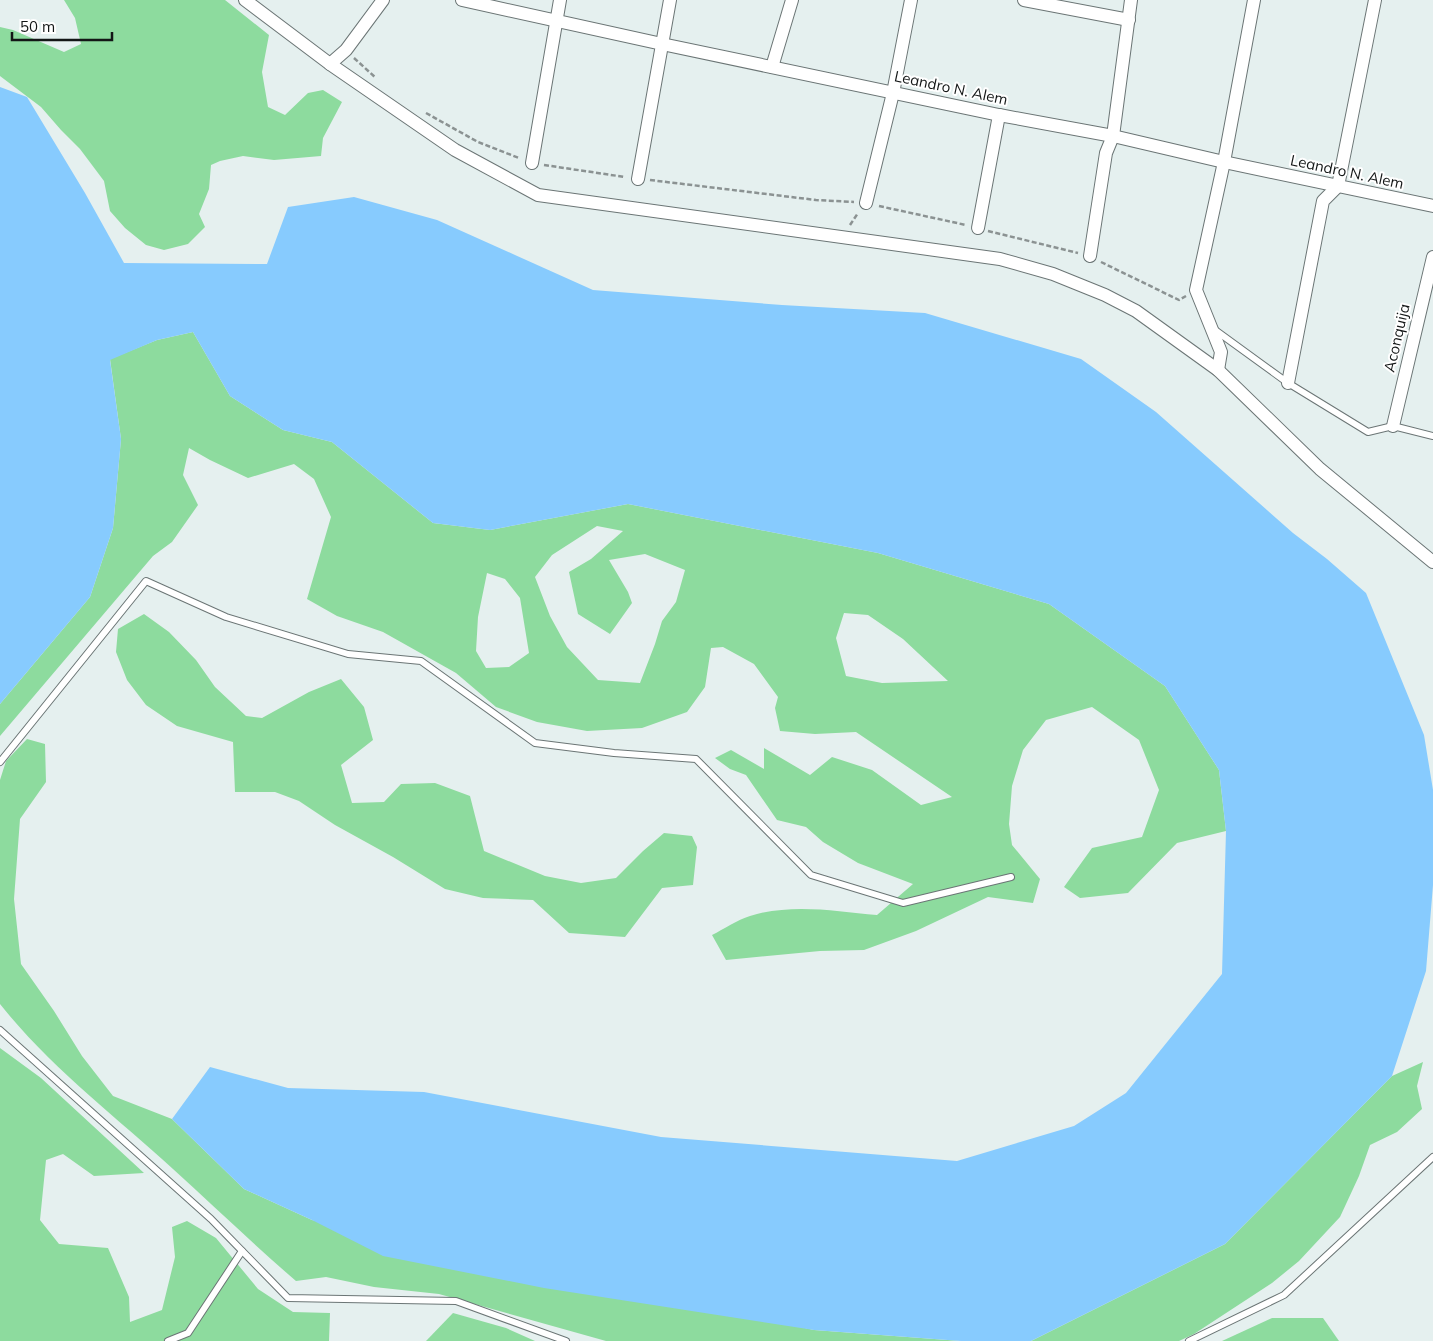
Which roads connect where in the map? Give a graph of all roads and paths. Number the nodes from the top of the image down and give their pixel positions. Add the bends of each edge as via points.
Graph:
1 (245, 0) edge
2 (383, 0) edge
3 (462, 0) edge
4 (560, 0) edge
5 (670, 0) edge
6 (792, 0) edge
7 (911, 0) edge
8 (1024, 0) edge
9 (1131, 0) edge
10 (1254, 0) edge
11 (1375, 0) edge
12 (556, 20) junction
13 (1128, 20) junction
14 (662, 44) junction
15 (346, 50) junction
16 (330, 64) junction
17 (772, 67) junction
18 (377, 79) dead end
19 (893, 93) junction
20 (425, 112) dead end
21 (999, 115) junction
22 (1113, 136) junction
23 (1224, 162) junction
24 (532, 163) junction
25 (638, 179) junction
26 (1338, 186) junction
27 (866, 203) junction
28 (1433, 206) edge
29 (978, 228) junction
30 (842, 236) junction
31 (1090, 256) junction
32 (1433, 257) edge
33 (1196, 290) junction
34 (1213, 328) junction
35 (1218, 370) junction
36 (1288, 383) junction
37 (1393, 426) junction
38 (1433, 436) edge
39 (1433, 562) edge
40 (0, 762) edge
41 (1011, 877) dead end
42 (0, 1030) edge
43 (1433, 1157) edge
44 (242, 1251) junction
45 (168, 1341) edge
46 (566, 1341) edge
47 (1189, 1341) edge

1 - 16 street
2 - 15 street
3 - 12 street, Leandro N. Alem
4 - 12 street
5 - 14 street
6 - 17 street
7 - 19 street
8 - 13 street
9 - 13 street
10 - 23 street
11 - 26 street
12 - 14 street, Leandro N. Alem
12 - 24 street
13 - 22 street
14 - 17 street, Leandro N. Alem
14 - 25 street
15 - 16 street
15 - 18 path
16 - 30 street via 455,150 538,195
17 - 19 street, Leandro N. Alem
19 - 21 street, Leandro N. Alem
19 - 27 street
20 - 24 path via 478,142
21 - 22 street, Leandro N. Alem
21 - 29 street
22 - 23 street, Leandro N. Alem
22 - 31 street via 1106,153
23 - 26 street, Leandro N. Alem
23 - 33 street
24 - 25 path
25 - 27 path
26 - 28 street, Leandro N. Alem
26 - 36 street via 1323,201
27 - 29 path
27 - 30 path
29 - 31 path
30 - 35 street via 1000,259 1053,274 1136,311
31 - 33 path via 1179,300
32 - 37 street, Aconquija
33 - 34 street
34 - 35 street via 1221,352
34 - 36 lane
35 - 39 street via 1320,469
36 - 37 lane via 1368,432
37 - 38 lane
40 - 41 lane via 146,581 226,617 348,654 421,661 535,743 696,759 811,875 903,903
42 - 44 lane
43 - 47 lane via 1284,1295
44 - 45 lane via 188,1333
44 - 46 lane via 288,1298 456,1301

